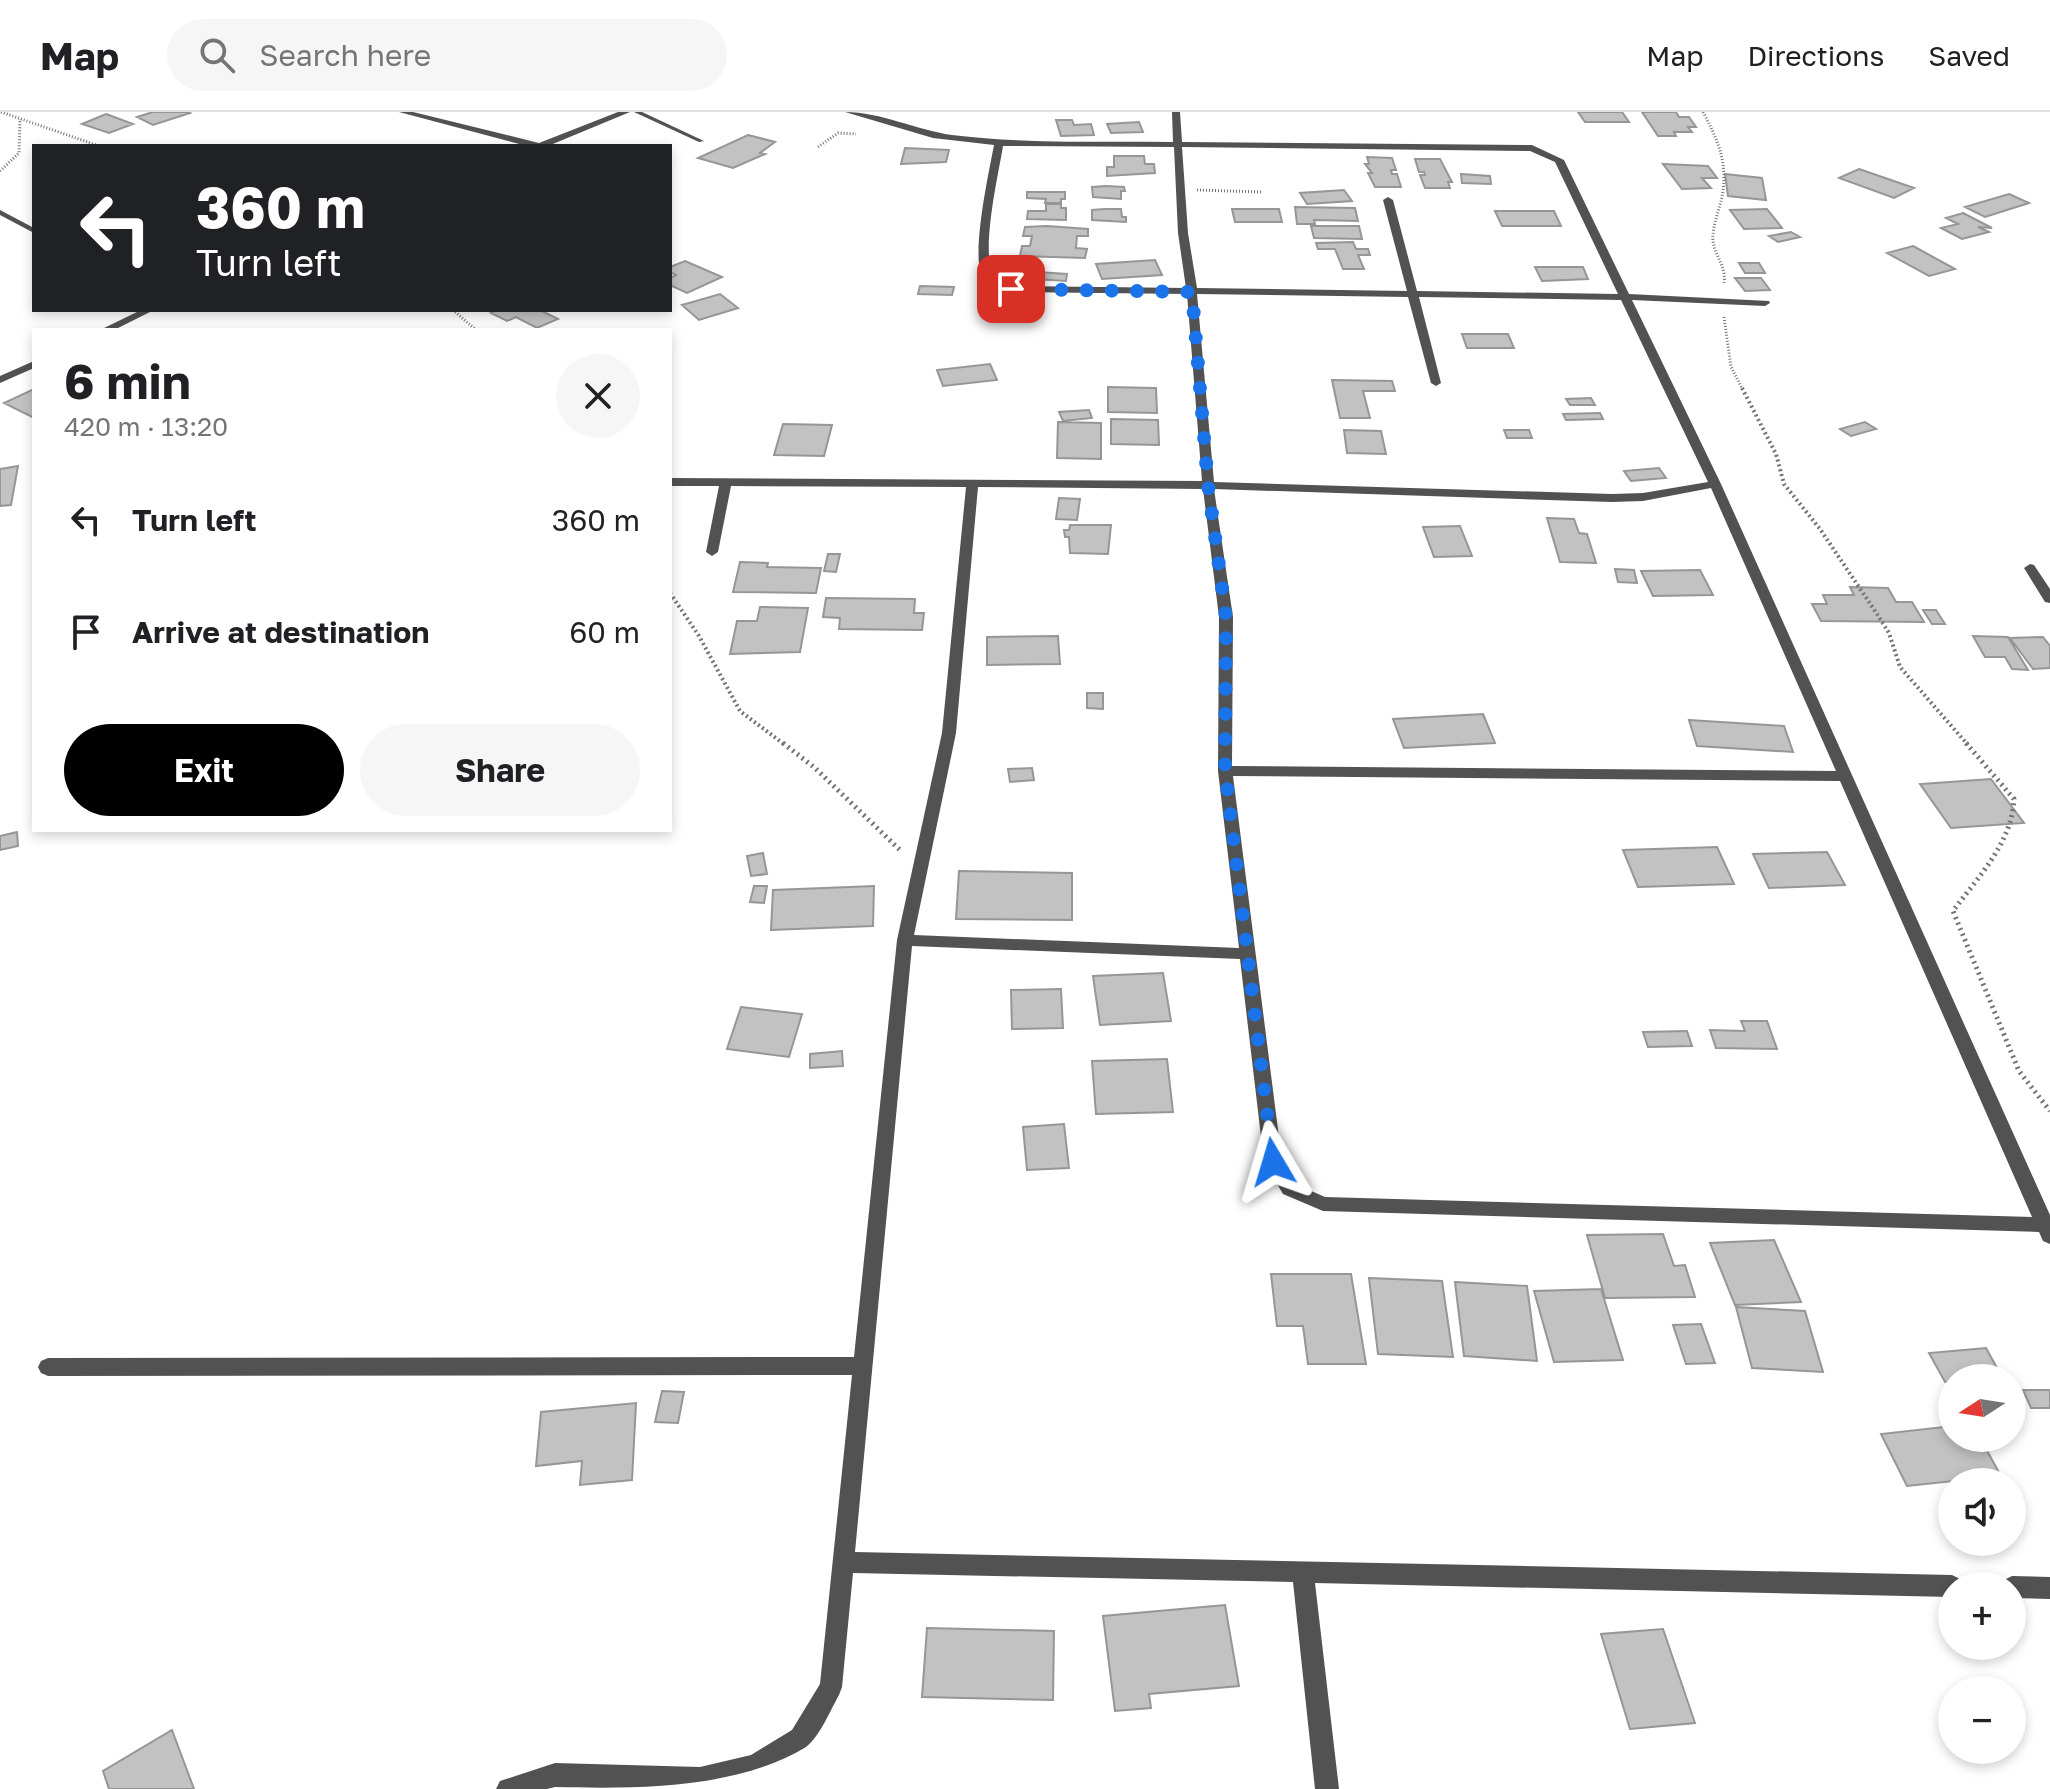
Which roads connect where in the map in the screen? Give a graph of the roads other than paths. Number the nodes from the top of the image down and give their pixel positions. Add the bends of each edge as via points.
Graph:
1 (403, 112) edge
2 (626, 112) edge
3 (637, 112) edge
4 (849, 112) edge
5 (1176, 112) edge
6 (701, 141) dead end
7 (999, 143) junction
8 (531, 144) edge
9 (544, 144) edge
10 (1179, 145) junction
11 (1388, 200) dead end
12 (0, 212) edge
13 (32, 230) edge
14 (1192, 292) junction
15 (1413, 294) junction
16 (1627, 297) junction
17 (1765, 303) dead end
18 (145, 312) edge
19 (109, 328) edge
20 (32, 365) edge
21 (0, 380) edge
22 (1436, 383) dead end
23 (672, 482) edge
24 (1715, 484) junction
25 (725, 485) junction
26 (1208, 485) junction
27 (972, 486) junction
28 (712, 552) dead end
29 (2030, 568) dead end
30 (2050, 599) edge
31 (1225, 771) junction
32 (1844, 776) junction
33 (905, 940) junction
34 (1247, 954) junction
35 (2048, 1229) edge
36 (863, 1366) junction
37 (48, 1367) dead end
38 (843, 1562) junction
39 (1303, 1572) junction
40 (1938, 1586) edge
41 (2026, 1587) edge
42 (2050, 1588) edge
43 (508, 1789) edge
44 (1327, 1789) edge

1 - 8 street
2 - 9 street
3 - 6 lane
4 - 7 street via 933,135
5 - 10 street
7 - 10 street
7 - 14 street via 984,243 987,278 1011,289
10 - 14 street
10 - 16 street via 1511,147 1547,153 1559,160
11 - 15 street
12 - 13 lane
14 - 15 street
14 - 26 street
15 - 16 street
15 - 22 street
16 - 17 street
16 - 24 street
18 - 19 street
20 - 21 street
23 - 25 street
24 - 26 street via 1612,498
24 - 32 street
25 - 27 street
25 - 28 street
26 - 27 street
26 - 31 street via 1226,617
27 - 33 street via 949,733
29 - 30 street
31 - 32 street
31 - 34 street
32 - 35 street
33 - 34 street
33 - 36 street
34 - 35 street via 1273,1162 1289,1189 1323,1204
36 - 37 street
36 - 38 street
38 - 39 street
38 - 43 street via 831,1687 800,1738 755,1766 700,1779 555,1775
39 - 40 street
39 - 44 street
41 - 42 street

